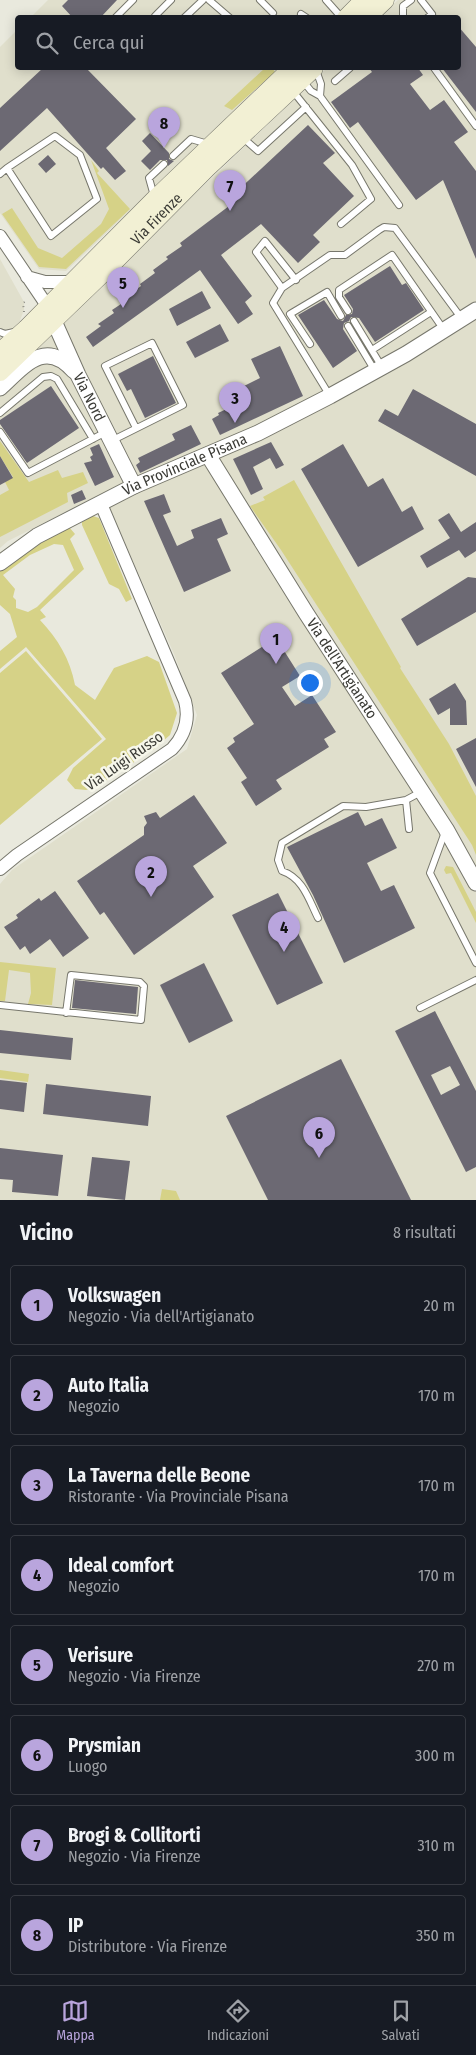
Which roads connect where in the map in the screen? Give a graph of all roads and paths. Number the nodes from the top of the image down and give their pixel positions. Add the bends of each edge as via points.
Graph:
1 (133, 0) edge
2 (171, 0) edge
3 (203, 0) edge
4 (209, 0) edge
5 (260, 0) edge
6 (326, 0) edge
7 (411, 0) edge
8 (421, 0) edge
9 (374, 9) edge
10 (273, 14) dead end
11 (118, 15) edge
12 (156, 15) edge
13 (187, 15) edge
14 (226, 15) edge
15 (339, 15) edge
16 (355, 15) edge
17 (403, 15) edge
18 (431, 15) edge
19 (348, 70) edge
20 (435, 70) edge
21 (298, 73) edge
22 (335, 81) dead end
23 (320, 96) junction
24 (306, 107) junction
25 (476, 126) edge
26 (242, 136) junction
27 (212, 145) junction
28 (173, 156) dead end
29 (164, 164) dead end
30 (7, 168) junction
31 (0, 174) edge
32 (155, 199) junction
33 (399, 205) dead end
34 (341, 224) dead end
35 (2, 242) edge
36 (27, 277) junction
37 (296, 280) junction
38 (74, 282) junction
39 (282, 288) junction
40 (476, 310) edge
41 (348, 312) dead end
42 (431, 312) junction
43 (51, 314) junction
44 (342, 316) dead end
45 (462, 319) junction
46 (354, 321) dead end
47 (348, 326) dead end
48 (25, 330) junction
49 (444, 330) junction
50 (0, 332) edge
51 (310, 344) dead end
52 (372, 350) junction
53 (0, 352) edge
54 (379, 370) junction
55 (0, 372) edge
56 (78, 375) junction
57 (0, 388) edge
58 (330, 396) junction
59 (0, 413) edge
60 (136, 428) junction
61 (0, 432) edge
62 (102, 437) junction
63 (208, 455) junction
64 (134, 486) junction
65 (100, 504) junction
66 (0, 562) edge
67 (422, 792) junction
68 (406, 800) junction
69 (409, 829) dead end
70 (446, 829) junction
71 (0, 869) edge
72 (476, 883) edge
73 (318, 918) dead end
74 (476, 963) edge
75 (476, 980) edge
76 (0, 1005) edge
77 (420, 1008) dead end
78 (66, 1013) junction

1 - 11 lane
2 - 12 lane
3 - 13 lane
4 - 14 lane
5 - 10 lane
6 - 15 lane
7 - 17 lane via 403,6
8 - 18 lane
9 - 16 main road
19 - 22 lane
20 - 25 lane
21 - 23 lane
21 - 23 lane via 321,84
21 - 24 lane
21 - 26 main road, Via Firenze
21 - 27 main road, Via Firenze
23 - 33 lane
24 - 26 lane via 258,151
24 - 34 lane via 352,165 372,199
26 - 43 main road, Via Firenze
27 - 28 lane via 191,139
27 - 32 main road, Via Firenze
29 - 32 lane via 149,178
30 - 30 lane via 51,236 97,199 80,155 55,136
30 - 31 lane
32 - 38 main road, Via Firenze
35 - 36 street
36 - 38 street via 45,282
36 - 43 street
37 - 39 lane
37 - 39 lane via 266,241 256,252
37 - 45 lane via 330,255 345,255 379,230 390,226 395,228
38 - 43 main road, Via Firenze
39 - 58 lane via 273,303
40 - 45 street, Via Provinciale Pisana
41 - 42 lane via 339,297 339,290 392,255
42 - 49 lane
42 - 52 lane
43 - 48 main road, Via Firenze
43 - 55 main road, Via Firenze
43 - 56 street, Via Nord
44 - 51 lane via 327,292 290,314
45 - 49 street, Via Provinciale Pisana
46 - 52 lane
47 - 54 lane
48 - 50 lane
48 - 53 main road, Via Firenze
49 - 54 street, Via Provinciale Pisana
52 - 54 lane
54 - 58 street, Via Provinciale Pisana
56 - 57 street via 62,360 43,355 33,358
56 - 62 street, Via Nord
58 - 63 street, Via Provinciale Pisana
59 - 62 lane via 43,377 50,376 57,379
60 - 60 lane via 183,404 152,343 105,366
60 - 62 lane
61 - 62 lane via 28,473
62 - 64 street, Via Nord
63 - 64 street, Via Provinciale Pisana
63 - 67 street, Via dell'Artigianato
64 - 65 street, Via Provinciale Pisana
65 - 66 street, Via Provinciale Pisana via 37,536
65 - 71 street, Via Luigi Russo via 185,701 187,724 172,749
67 - 68 lane
67 - 70 street, Via dell'Artigianato
68 - 69 lane
68 - 73 lane via 366,808 343,806 282,843 278,860 282,871 298,880
70 - 72 street, Via dell'Artigianato
70 - 74 lane via 430,873
75 - 77 lane
76 - 78 lane
78 - 78 lane via 141,1020 144,986 140,982 70,975

